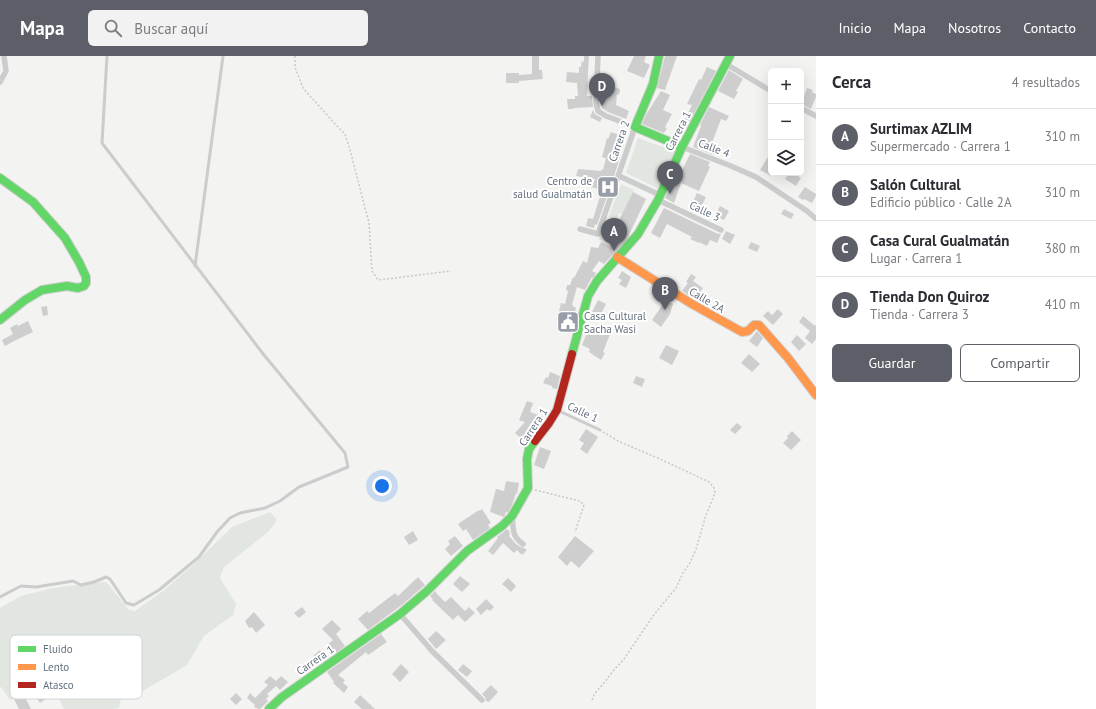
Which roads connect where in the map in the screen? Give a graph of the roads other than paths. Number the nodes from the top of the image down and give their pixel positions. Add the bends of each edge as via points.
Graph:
1 (4, 56) edge
2 (108, 56) edge
3 (224, 56) edge
4 (598, 56) edge
5 (659, 56) edge
6 (728, 60) edge
7 (0, 82) edge
8 (768, 89) edge
9 (804, 110) edge
10 (816, 116) edge
11 (635, 127) junction
12 (682, 147) junction
13 (619, 176) junction
14 (0, 178) edge
15 (659, 197) junction
16 (814, 218) dead end
17 (580, 228) dead end
18 (722, 230) dead end
19 (617, 257) junction
20 (195, 266) junction
21 (0, 320) edge
22 (816, 395) edge
23 (558, 410) junction
24 (600, 430) road end
25 (512, 516) junction
26 (523, 544) dead end
27 (0, 596) edge
28 (400, 614) junction
29 (482, 700) dead end
30 (269, 709) edge

1 - 7 street via 6,71
2 - 20 lane via 102,143
3 - 20 lane
4 - 11 street, Calle 4 via 598,111
5 - 11 street, Carrera 2 via 651,91
6 - 8 street
6 - 12 street, Carrera 1
9 - 10 street
11 - 12 street, Calle 4
11 - 13 street, Carrera 2
12 - 15 street, Carrera 1
12 - 16 street, Calle 4 via 756,177
13 - 15 street, Calle 3
13 - 17 street, Carrera 2 via 598,234
14 - 21 street via 33,202 65,238 86,277 86,283 78,288 67,286 42,290
15 - 18 street, Calle 3
15 - 19 street, Carrera 1 via 638,234
19 - 22 street, Calle 2A via 742,332 748,331 755,324 759,325
19 - 23 street, Carrera 1 via 588,296
20 - 27 lane via 264,355 345,452 348,466 299,487 265,508 240,513 230,518 199,557 159,590 134,605 126,603 106,577 81,585 73,582 36,587 21,586
23 - 24 lane, Calle 1
23 - 25 street, Carrera 1 via 529,449 528,488
25 - 26 street via 514,535
25 - 28 street, Carrera 1 via 467,550 427,591
28 - 29 street via 432,651
28 - 30 street, Carrera 1 via 282,697

